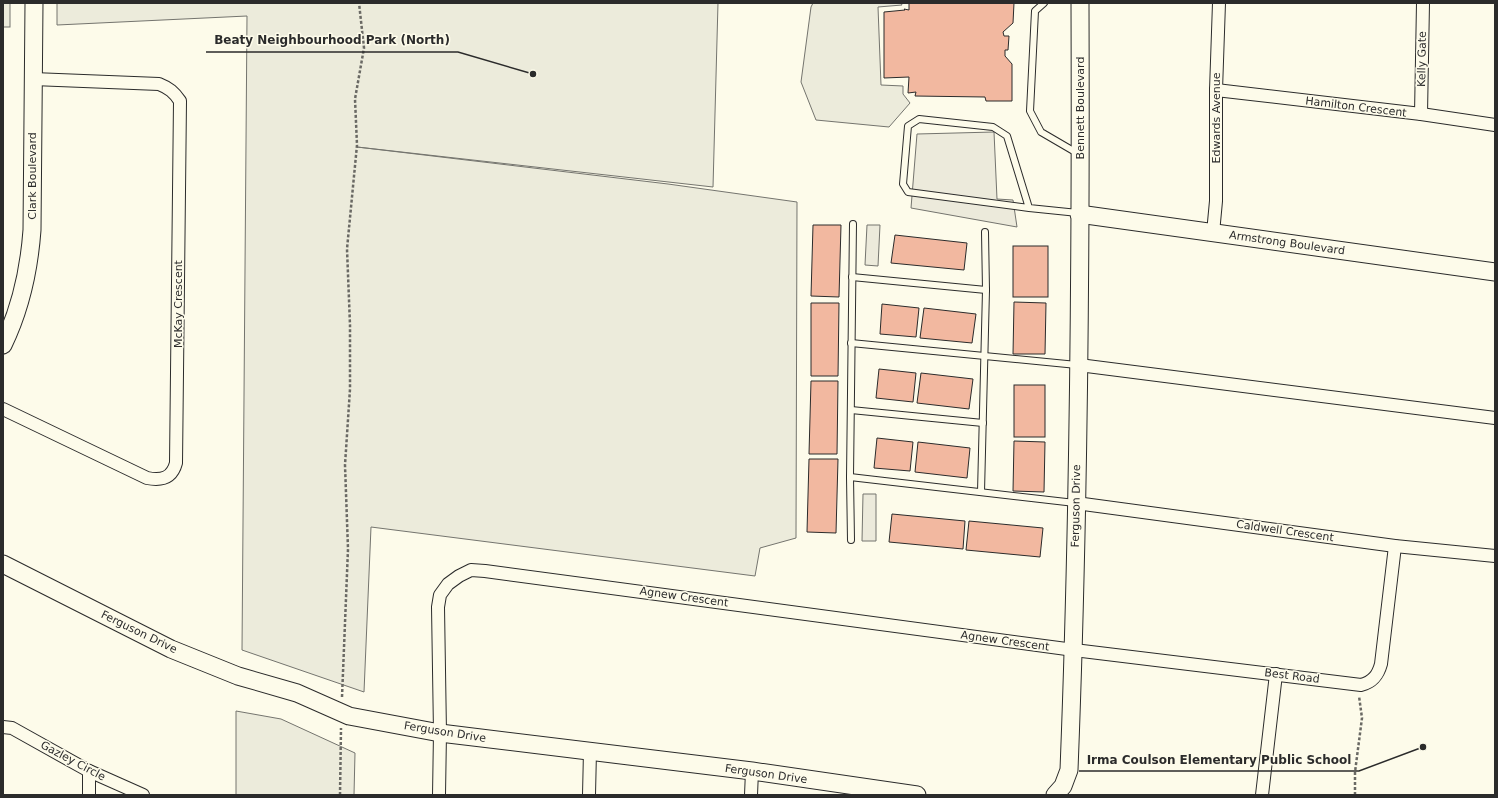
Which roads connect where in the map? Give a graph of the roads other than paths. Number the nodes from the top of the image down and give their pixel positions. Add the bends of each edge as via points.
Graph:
1 (34, 3) edge
2 (1044, 3) edge
3 (1080, 3) edge
4 (1219, 3) edge
5 (1423, 3) edge
6 (33, 79) junction
7 (1216, 90) junction
8 (1421, 114) junction
9 (1495, 125) edge
10 (1081, 155) junction
11 (1029, 208) junction
12 (1079, 214) junction
13 (853, 224) dead end
14 (985, 232) dead end
15 (1213, 233) junction
16 (1495, 272) edge
17 (852, 277) junction
18 (986, 290) junction
19 (852, 343) junction
20 (3, 345) edge
21 (985, 356) junction
22 (1079, 365) junction
23 (3, 409) edge
24 (851, 410) junction
25 (1495, 418) edge
26 (983, 423) junction
27 (850, 477) junction
28 (981, 492) junction
29 (1076, 503) junction
30 (851, 540) dead end
31 (1395, 546) junction
32 (1495, 556) edge
33 (3, 564) edge
34 (1074, 650) junction
35 (1276, 674) junction
36 (3, 727) edge
37 (440, 733) junction
38 (590, 751) junction
39 (90, 771) junction
40 (752, 771) junction
41 (89, 795) edge
42 (143, 795) edge
43 (439, 795) edge
44 (589, 795) edge
45 (751, 795) edge
46 (911, 795) edge
47 (1055, 795) edge
48 (1262, 795) edge

1 - 6 street, Clark Boulevard
2 - 10 lane via 1035,10 1030,111 1041,132
3 - 10 street, Bennett Boulevard
4 - 7 street, Edwards Avenue
5 - 8 street, Kelly Gate
6 - 20 street, Clark Boulevard via 30,257 26,283
6 - 23 street, McKay Crescent via 159,84 174,92 180,101 174,471 167,477 156,480 148,478
7 - 8 street, Hamilton Crescent
7 - 15 street, Edwards Avenue via 1216,201
8 - 9 street, Hamilton Crescent
10 - 12 street, Bennett Boulevard
11 - 11 lane via 908,192 903,184 908,126 919,119 993,127 1007,136
11 - 12 lane
12 - 15 street, Armstrong Boulevard
12 - 22 street, Ferguson Drive
13 - 17 lane
14 - 18 lane
15 - 16 street, Armstrong Boulevard
17 - 18 lane
17 - 19 lane
18 - 21 lane
19 - 21 lane
19 - 24 lane
21 - 22 lane
21 - 26 lane
22 - 25 street
22 - 29 street, Ferguson Drive
24 - 26 lane
24 - 27 lane
26 - 28 lane
27 - 28 lane
27 - 30 lane
28 - 29 lane
29 - 31 street, Caldwell Crescent
29 - 34 street, Ferguson Drive
31 - 32 street, Caldwell Crescent
31 - 35 street, Best Road via 1380,668 1373,680 1367,684 1357,684
33 - 37 street, Ferguson Drive via 171,649 238,676 297,693 349,716
34 - 35 street, Best Road
34 - 37 street, Agnew Crescent via 471,570 448,584 440,595
34 - 47 street, Ferguson Drive via 1069,770 1063,786
35 - 48 street
36 - 39 street, Gazley Circle via 12,728
37 - 38 street, Ferguson Drive
37 - 43 street, Agnew Crescent
38 - 40 street, Ferguson Drive
38 - 44 street
39 - 41 street
39 - 42 street, Gazley Circle
40 - 45 street
40 - 46 street, Ferguson Drive

